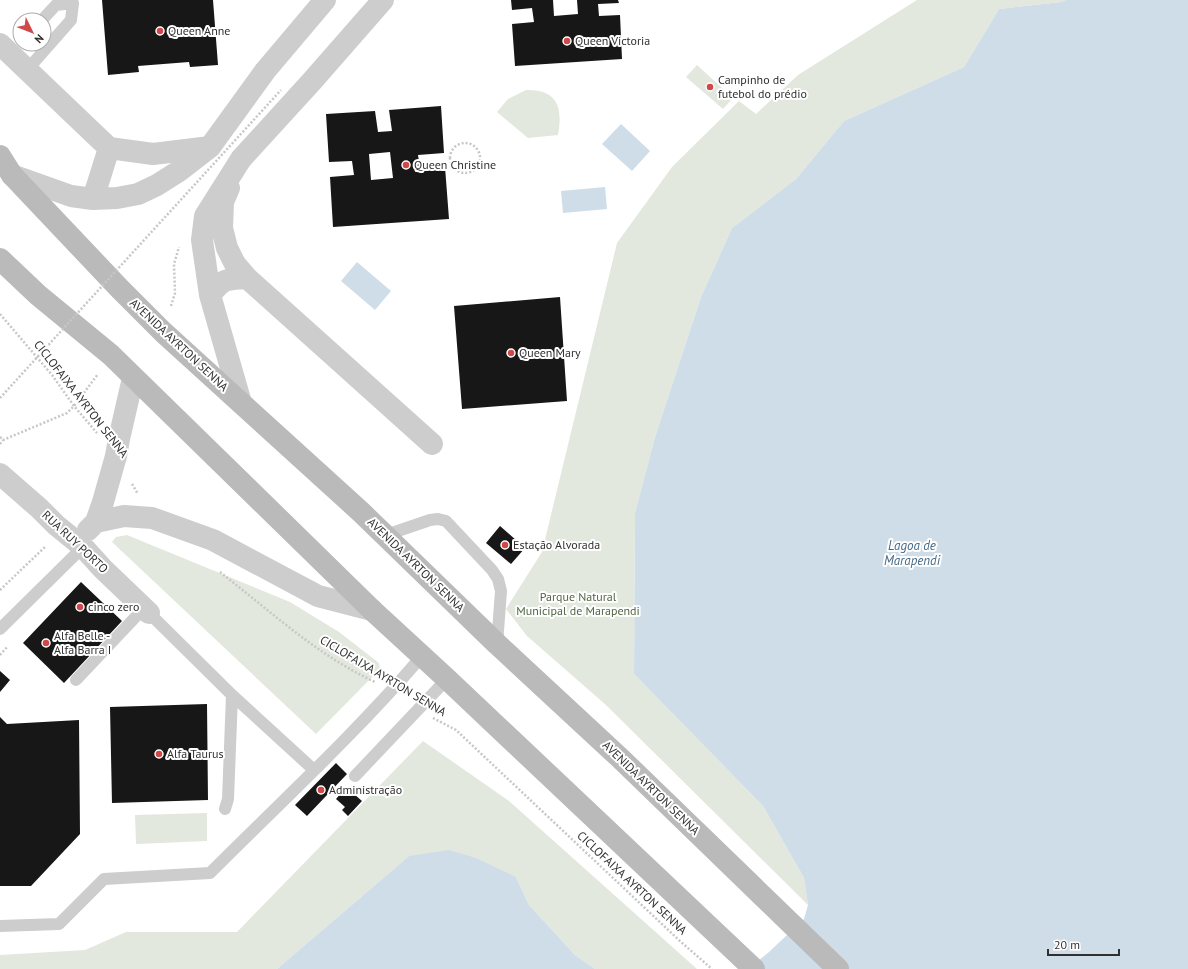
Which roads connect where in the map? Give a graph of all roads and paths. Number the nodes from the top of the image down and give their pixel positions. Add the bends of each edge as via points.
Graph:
1 (325, 0) edge
2 (73, 1) edge
3 (374, 3) edge
4 (49, 12) edge
5 (10, 48) edge
6 (27, 70) junction
7 (281, 90) dead end
8 (210, 147) junction
9 (109, 148) junction
10 (0, 156) edge
11 (241, 160) junction
12 (462, 174) joint
13 (12, 175) junction
14 (93, 199) junction
15 (0, 259) edge
16 (247, 278) junction
17 (210, 295) junction
18 (0, 314) edge
19 (111, 356) junction
20 (133, 378) junction
21 (0, 398) edge
22 (242, 403) junction
23 (74, 406) junction
24 (0, 437) edge
25 (3, 440) junction
26 (0, 444) edge
27 (432, 444) dead end
28 (116, 456) junction
29 (0, 474) edge
30 (152, 518) junction
31 (96, 522) junction
32 (386, 535) junction
33 (74, 539) junction
34 (220, 572) dead end
35 (0, 590) edge
36 (146, 610) junction
37 (372, 610) junction
38 (0, 629) edge
39 (11, 644) dead end
40 (496, 644) junction
41 (0, 655) edge
42 (422, 656) junction
43 (447, 679) junction
44 (76, 680) dead end
45 (393, 690) junction
46 (232, 695) junction
47 (418, 710) junction
48 (314, 770) junction
49 (355, 776) dead end
50 (225, 809) dead end
51 (0, 926) edge
52 (712, 969) edge
53 (754, 969) edge
54 (838, 969) edge

1 - 8 street via 265,71
2 - 4 lane via 56,5
2 - 6 lane via 71,20
3 - 11 street
5 - 6 street
6 - 9 street
7 - 21 path, bridge
8 - 9 street via 153,154
8 - 14 street via 179,172 138,194
9 - 14 street
10 - 13 main road, AVENIDA AYRTON SENNA
11 - 16 street via 223,202 222,228 235,264
11 - 17 street via 205,216 202,240
12 - 12 path via 472,172 479,165 478,150 470,144 460,144 450,155 451,165
13 - 14 street via 71,196
13 - 22 main road, AVENIDA AYRTON SENNA via 163,332
15 - 19 main road via 38,295
16 - 17 street via 229,279 220,283
16 - 27 street
17 - 22 street
18 - 23 path, CICLOFAIXA AYRTON SENNA via 52,375
19 - 20 main road
19 - 23 path
20 - 28 street
20 - 37 main road
22 - 32 main road, AVENIDA AYRTON SENNA
23 - 25 path via 67,412
23 - 28 path, CICLOFAIXA AYRTON SENNA
24 - 25 path
25 - 26 path
28 - 30 path, CICLOFAIXA AYRTON SENNA
28 - 31 street
29 - 33 street, RUA RUY PORTO
30 - 31 street via 124,516
30 - 37 street via 213,540 318,596
31 - 33 street
32 - 40 main road, AVENIDA AYRTON SENNA
32 - 40 lane via 438,518 446,521 498,579 501,591
33 - 35 path
33 - 36 street, RUA RUY PORTO
33 - 38 lane
34 - 45 path, CICLOFAIXA AYRTON SENNA via 325,654
36 - 44 lane
36 - 46 lane
37 - 42 main road
39 - 41 path
40 - 54 main road, AVENIDA AYRTON SENNA via 620,758
42 - 43 main road
42 - 45 lane
43 - 47 lane
43 - 53 main road
45 - 48 lane
46 - 48 lane
46 - 50 lane via 228,799
47 - 49 lane
47 - 52 path, CICLOFAIXA AYRTON SENNA via 456,730
48 - 51 lane via 210,873 104,879 59,924

